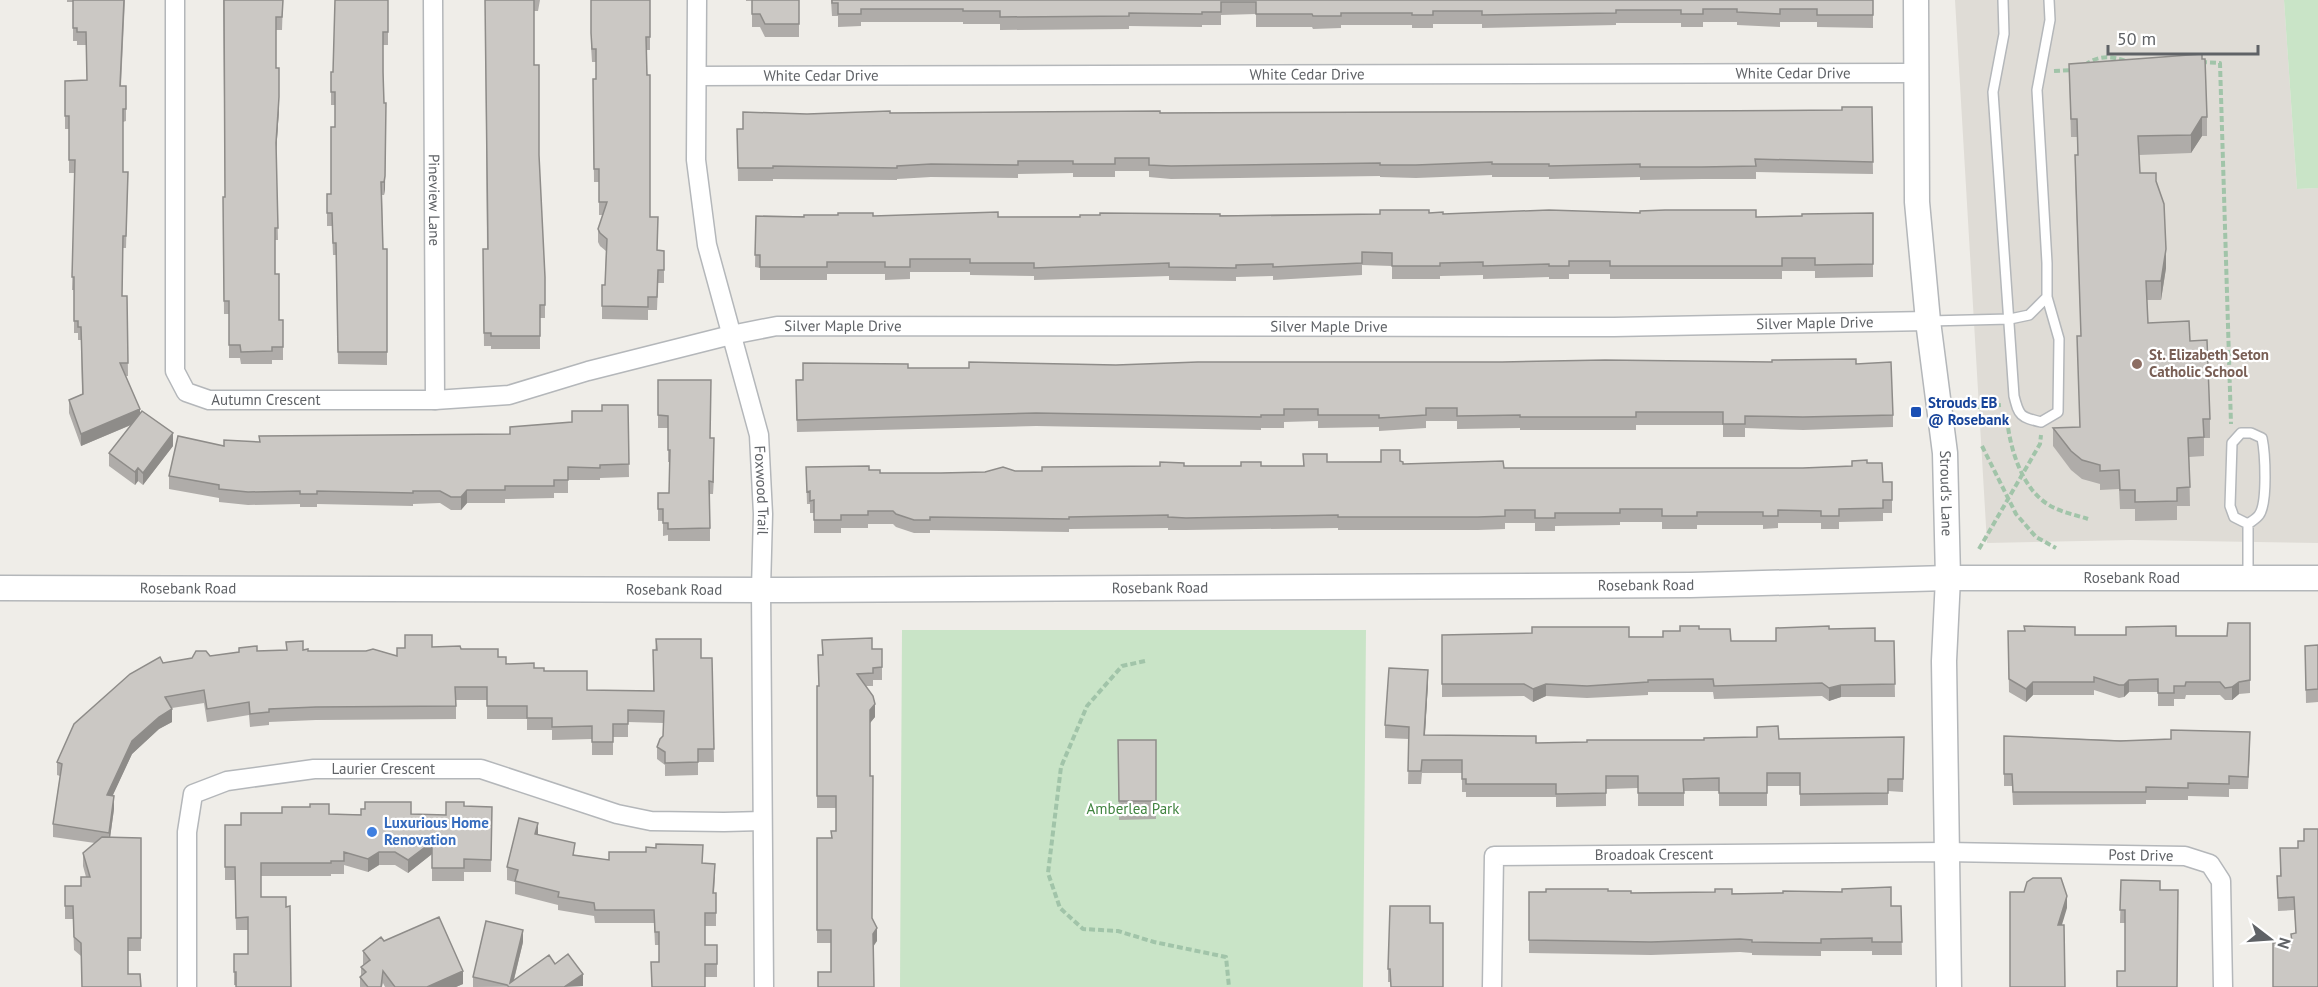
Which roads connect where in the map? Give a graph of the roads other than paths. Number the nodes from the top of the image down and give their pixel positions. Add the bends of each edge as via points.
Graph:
1 (175, 0) edge
2 (433, 0) edge
3 (697, 0) edge
4 (1916, 0) edge
5 (2002, 0) edge
6 (2049, 0) edge
7 (1917, 73) junction
8 (698, 76) junction
9 (2047, 297) junction
10 (2010, 319) junction
11 (1928, 321) junction
12 (731, 335) junction
13 (435, 400) junction
14 (2248, 524) junction
15 (1948, 578) junction
16 (2248, 578) junction
17 (2318, 578) edge
18 (12, 588) edge
19 (761, 589) junction
20 (762, 821) junction
21 (1946, 852) junction
22 (187, 987) edge
23 (764, 987) edge
24 (1492, 987) edge
25 (1949, 987) edge
26 (2223, 987) edge

1 - 13 street, Autumn Crescent via 175,371 186,392 209,400
2 - 13 street, Pineview Lane
3 - 8 street, Foxwood Trail
4 - 7 street, Stroud's Lane
5 - 10 lane via 2004,34 1993,92
6 - 9 lane via 2050,20 2037,90
7 - 8 street, White Cedar Drive
7 - 11 street, Stroud's Lane via 1917,202
8 - 12 street, Foxwood Trail via 696,160 707,245
9 - 10 lane via 2029,315
9 - 10 lane via 2059,339 2058,412 2041,422 2019,414 2014,396
10 - 11 lane
11 - 12 street, Silver Maple Drive via 1614,327 777,326
11 - 15 street, Stroud's Lane via 1945,453
12 - 13 street, Autumn Crescent via 509,395
12 - 19 street, Foxwood Trail via 759,435
14 - 14 lane via 2260,514 2263,505 2265,453 2262,438 2251,433 2241,434 2232,442 2230,463 2229,506 2234,517
14 - 16 lane
15 - 16 street, Rosebank Road
15 - 19 street, Rosebank Road via 1691,585
15 - 21 street, Stroud's Lane via 1944,661
16 - 17 street, Rosebank Road
18 - 19 street, Rosebank Road
19 - 20 street, Foxwood Trail
20 - 22 street, Laurier Crescent via 651,821 617,814 481,769 314,769 227,781 193,794 187,832
20 - 23 street, Foxwood Trail
21 - 24 street, Broadoak Crescent via 1494,856
21 - 25 street, Stroud's Lane
21 - 26 street, Post Drive via 2185,856 2210,864 2221,881

